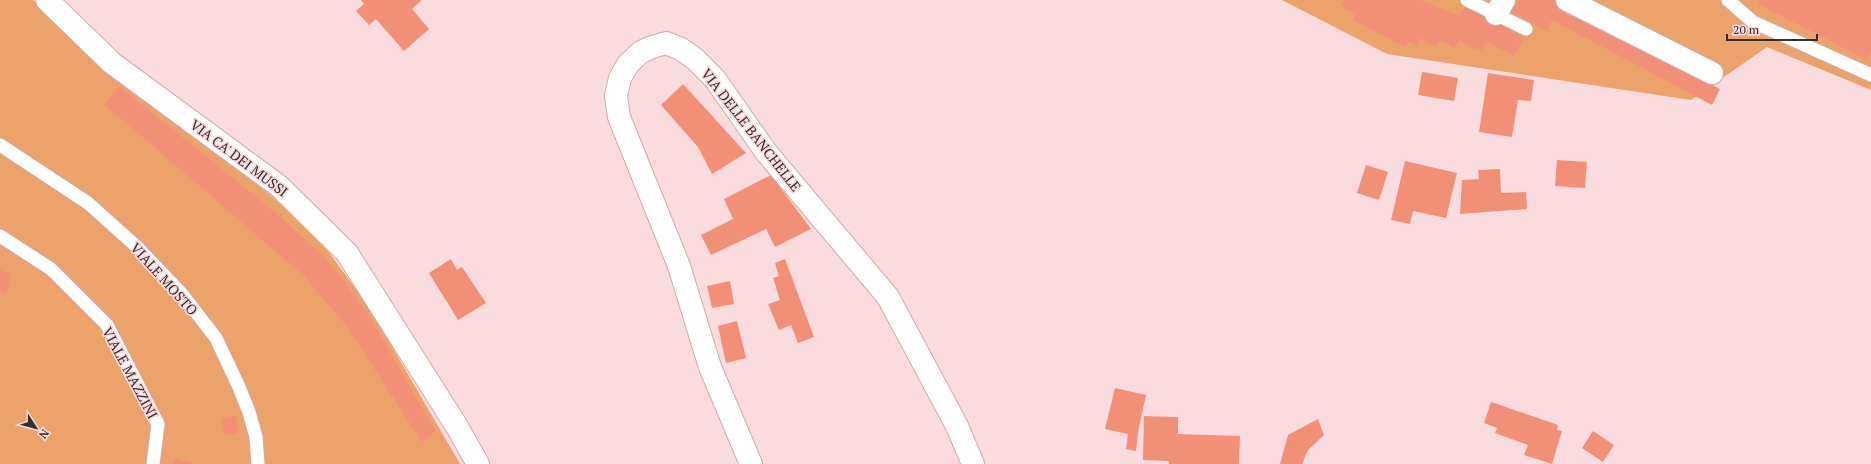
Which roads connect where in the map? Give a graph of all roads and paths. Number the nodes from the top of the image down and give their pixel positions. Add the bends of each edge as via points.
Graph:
1 (47, 0) edge
2 (1467, 0) edge
3 (1567, 0) edge
4 (1728, 0) edge
5 (1500, 7) edge
6 (1526, 30) dead end
7 (1712, 73) dead end
8 (1871, 75) edge
9 (0, 146) edge
10 (0, 236) edge
11 (153, 463) edge
12 (258, 464) edge
13 (478, 464) edge
14 (751, 464) edge
15 (973, 464) edge

1 - 13 street, VIA CA' DEI MUSSI via 112,63 279,186 348,253
2 - 5 lane
3 - 7 street
4 - 8 lane via 1753,22
5 - 6 lane
9 - 12 lane, VIALE MOSTO via 88,203 181,293 216,338 239,387 256,437
10 - 11 lane, VIALE MAZZINI via 51,269 107,326 158,424
14 - 15 street, VIA DELLE BANCHELLE via 710,368 679,266 619,117 616,96 620,78 628,64 652,46 666,43 681,49 695,58 715,79 766,152 888,297 957,426

